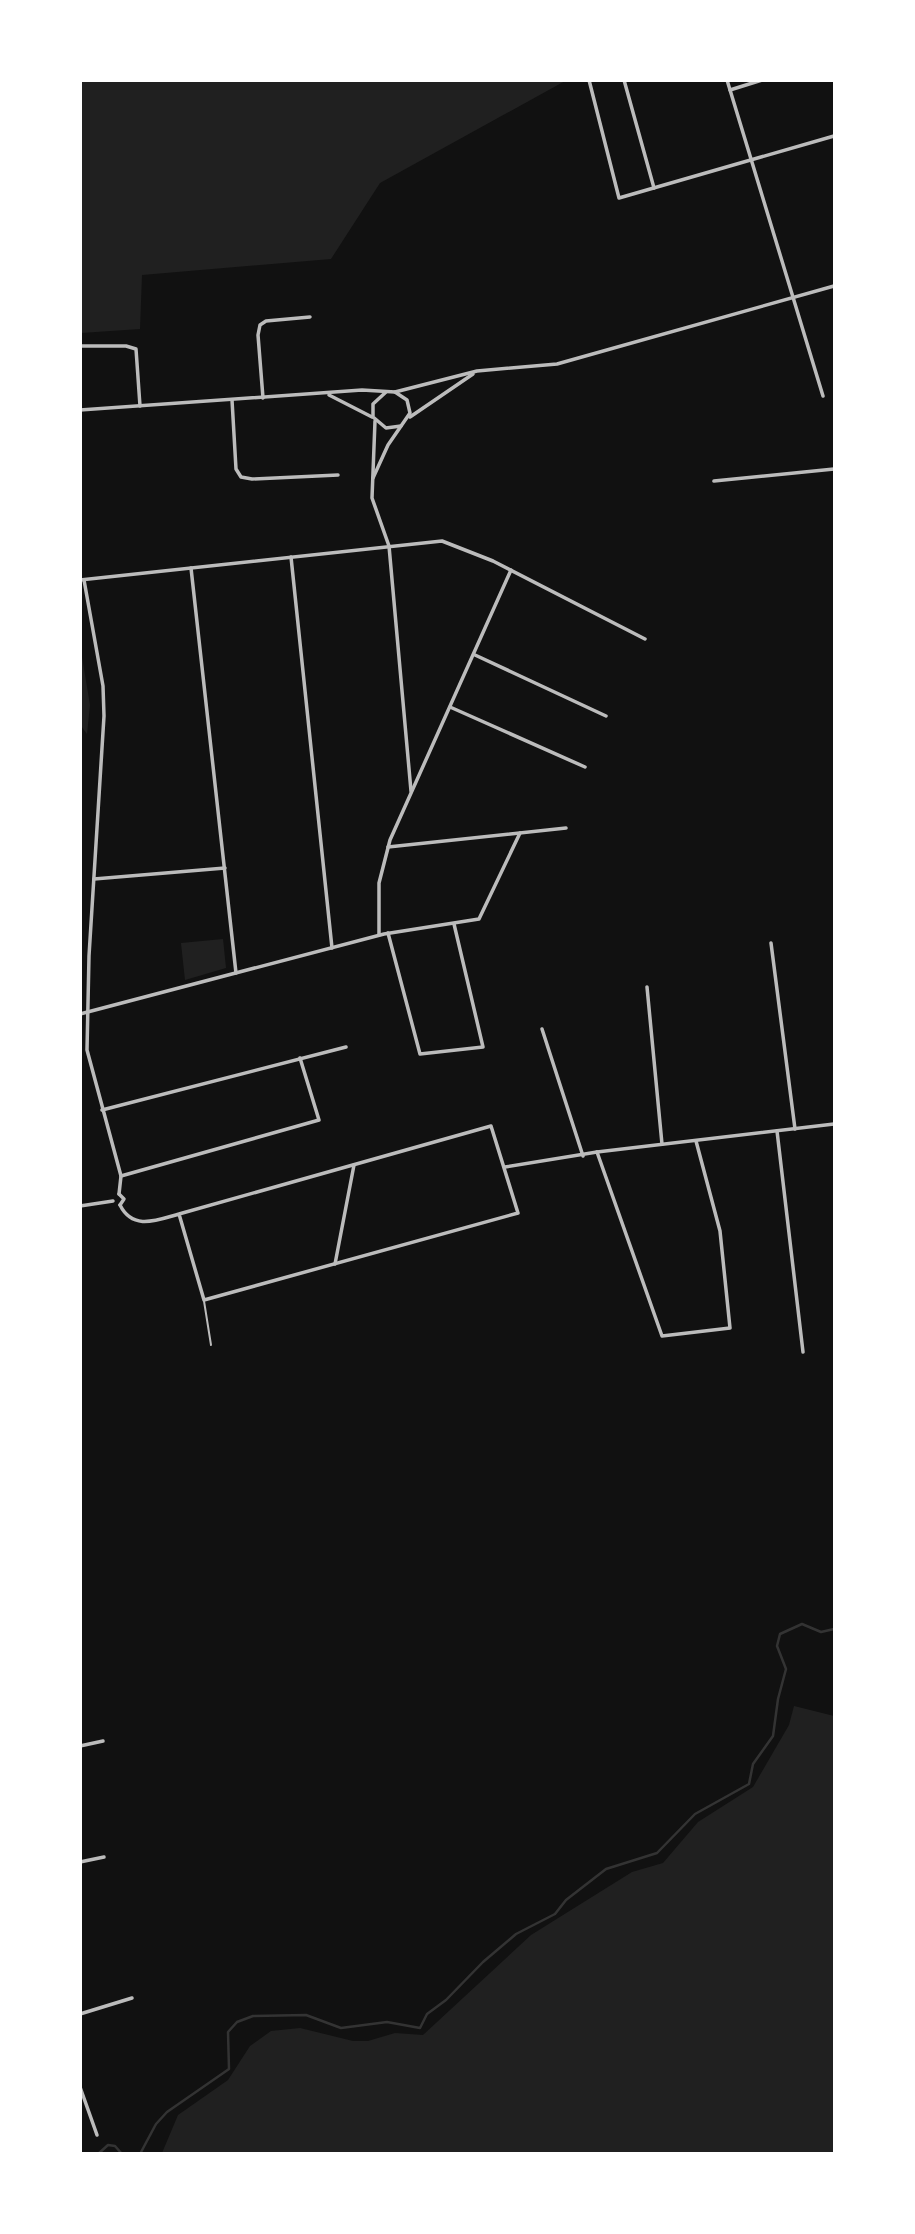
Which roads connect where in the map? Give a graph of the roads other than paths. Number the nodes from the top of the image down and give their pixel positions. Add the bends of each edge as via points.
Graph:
1 (589, 80) edge
2 (624, 80) edge
3 (727, 80) edge
4 (762, 80) edge
5 (730, 90) junction
6 (835, 136) edge
7 (751, 160) junction
8 (654, 188) junction
9 (835, 286) edge
10 (794, 298) junction
11 (310, 317) dead end
12 (80, 346) edge
13 (477, 371) junction
14 (388, 391) junction
15 (395, 392) junction
16 (327, 394) junction
17 (823, 396) dead end
18 (263, 398) junction
19 (232, 400) junction
20 (140, 406) junction
21 (80, 410) edge
22 (408, 418) junction
23 (374, 419) junction
24 (403, 425) junction
25 (835, 469) edge
26 (338, 475) dead end
27 (373, 478) junction
28 (714, 481) dead end
29 (389, 546) junction
30 (291, 557) junction
31 (191, 568) junction
32 (511, 570) junction
33 (82, 580) edge
34 (645, 639) dead end
35 (474, 655) junction
36 (450, 707) junction
37 (606, 716) dead end
38 (585, 767) dead end
39 (412, 793) junction
40 (566, 828) dead end
41 (520, 833) junction
42 (388, 847) junction
43 (225, 868) junction
44 (93, 879) junction
45 (454, 924) junction
46 (388, 933) junction
47 (379, 935) junction
48 (771, 943) dead end
49 (332, 948) junction
50 (236, 973) junction
51 (647, 986) dead end
52 (87, 1012) junction
53 (80, 1014) edge
54 (542, 1029) dead end
55 (346, 1047) dead end
56 (300, 1058) junction
57 (102, 1110) junction
58 (835, 1124) edge
59 (795, 1129) junction
60 (777, 1131) junction
61 (696, 1141) junction
62 (662, 1144) junction
63 (597, 1152) junction
64 (583, 1156) junction
65 (354, 1165) junction
66 (505, 1167) junction
67 (121, 1176) junction
68 (119, 1194) junction
69 (113, 1201) junction
70 (120, 1205) junction
71 (80, 1206) edge
72 (179, 1214) junction
73 (335, 1264) junction
74 (204, 1300) junction
75 (211, 1345) dead end
76 (803, 1352) dead end
77 (103, 1741) dead end
78 (80, 1746) edge
79 (104, 1857) dead end
80 (80, 1862) edge
81 (132, 1998) dead end
82 (80, 2014) edge
83 (80, 2087) edge
84 (97, 2136) dead end

1 - 8 street via 619,198
2 - 8 street
3 - 5 street
4 - 5 street
5 - 7 street
6 - 7 street
7 - 8 street
7 - 10 street
9 - 10 street
10 - 13 street via 557,364
10 - 17 street
11 - 18 street via 260,325
12 - 20 street via 136,349
13 - 15 street
13 - 22 street
14 - 15 street
14 - 16 street
14 - 23 street via 375,401
15 - 22 street via 407,400
16 - 18 street
16 - 23 street
18 - 19 street
19 - 20 street
19 - 26 street via 236,470 241,477
20 - 21 street
22 - 24 street
23 - 24 street via 386,428
23 - 27 street
24 - 27 street
25 - 28 street
27 - 29 street via 373,504
29 - 30 street
29 - 32 street via 448,542
29 - 39 street
30 - 31 street
30 - 49 street
31 - 33 street
31 - 43 street
32 - 34 street
32 - 35 street
33 - 44 street via 103,687
35 - 36 street
35 - 37 street
36 - 38 street
36 - 39 street
39 - 42 street
40 - 41 street
41 - 42 street
41 - 45 street via 479,919
42 - 47 street via 377,894
43 - 44 street
43 - 50 street
44 - 52 street
45 - 46 street
45 - 46 street via 483,1047 420,1054
46 - 47 street
47 - 49 street
48 - 59 street
49 - 50 street
50 - 52 street
51 - 62 street
52 - 53 street
52 - 57 street via 87,1050
54 - 64 street
55 - 56 street
56 - 57 street
56 - 67 street via 319,1120
57 - 67 street
58 - 59 street
59 - 60 street
60 - 61 street
60 - 76 street
61 - 62 street
61 - 63 street via 720,1231 730,1328 662,1336
62 - 63 street
63 - 64 street
64 - 66 street
65 - 66 street via 491,1126
65 - 72 street
65 - 73 street
66 - 73 street via 518,1213
67 - 68 street
68 - 69 street
68 - 70 street via 124,1200
69 - 70 street
69 - 71 street
70 - 72 street via 141,1224
72 - 74 street
73 - 74 street
74 - 75 lane
77 - 78 street
79 - 80 street
81 - 82 street
83 - 84 street

